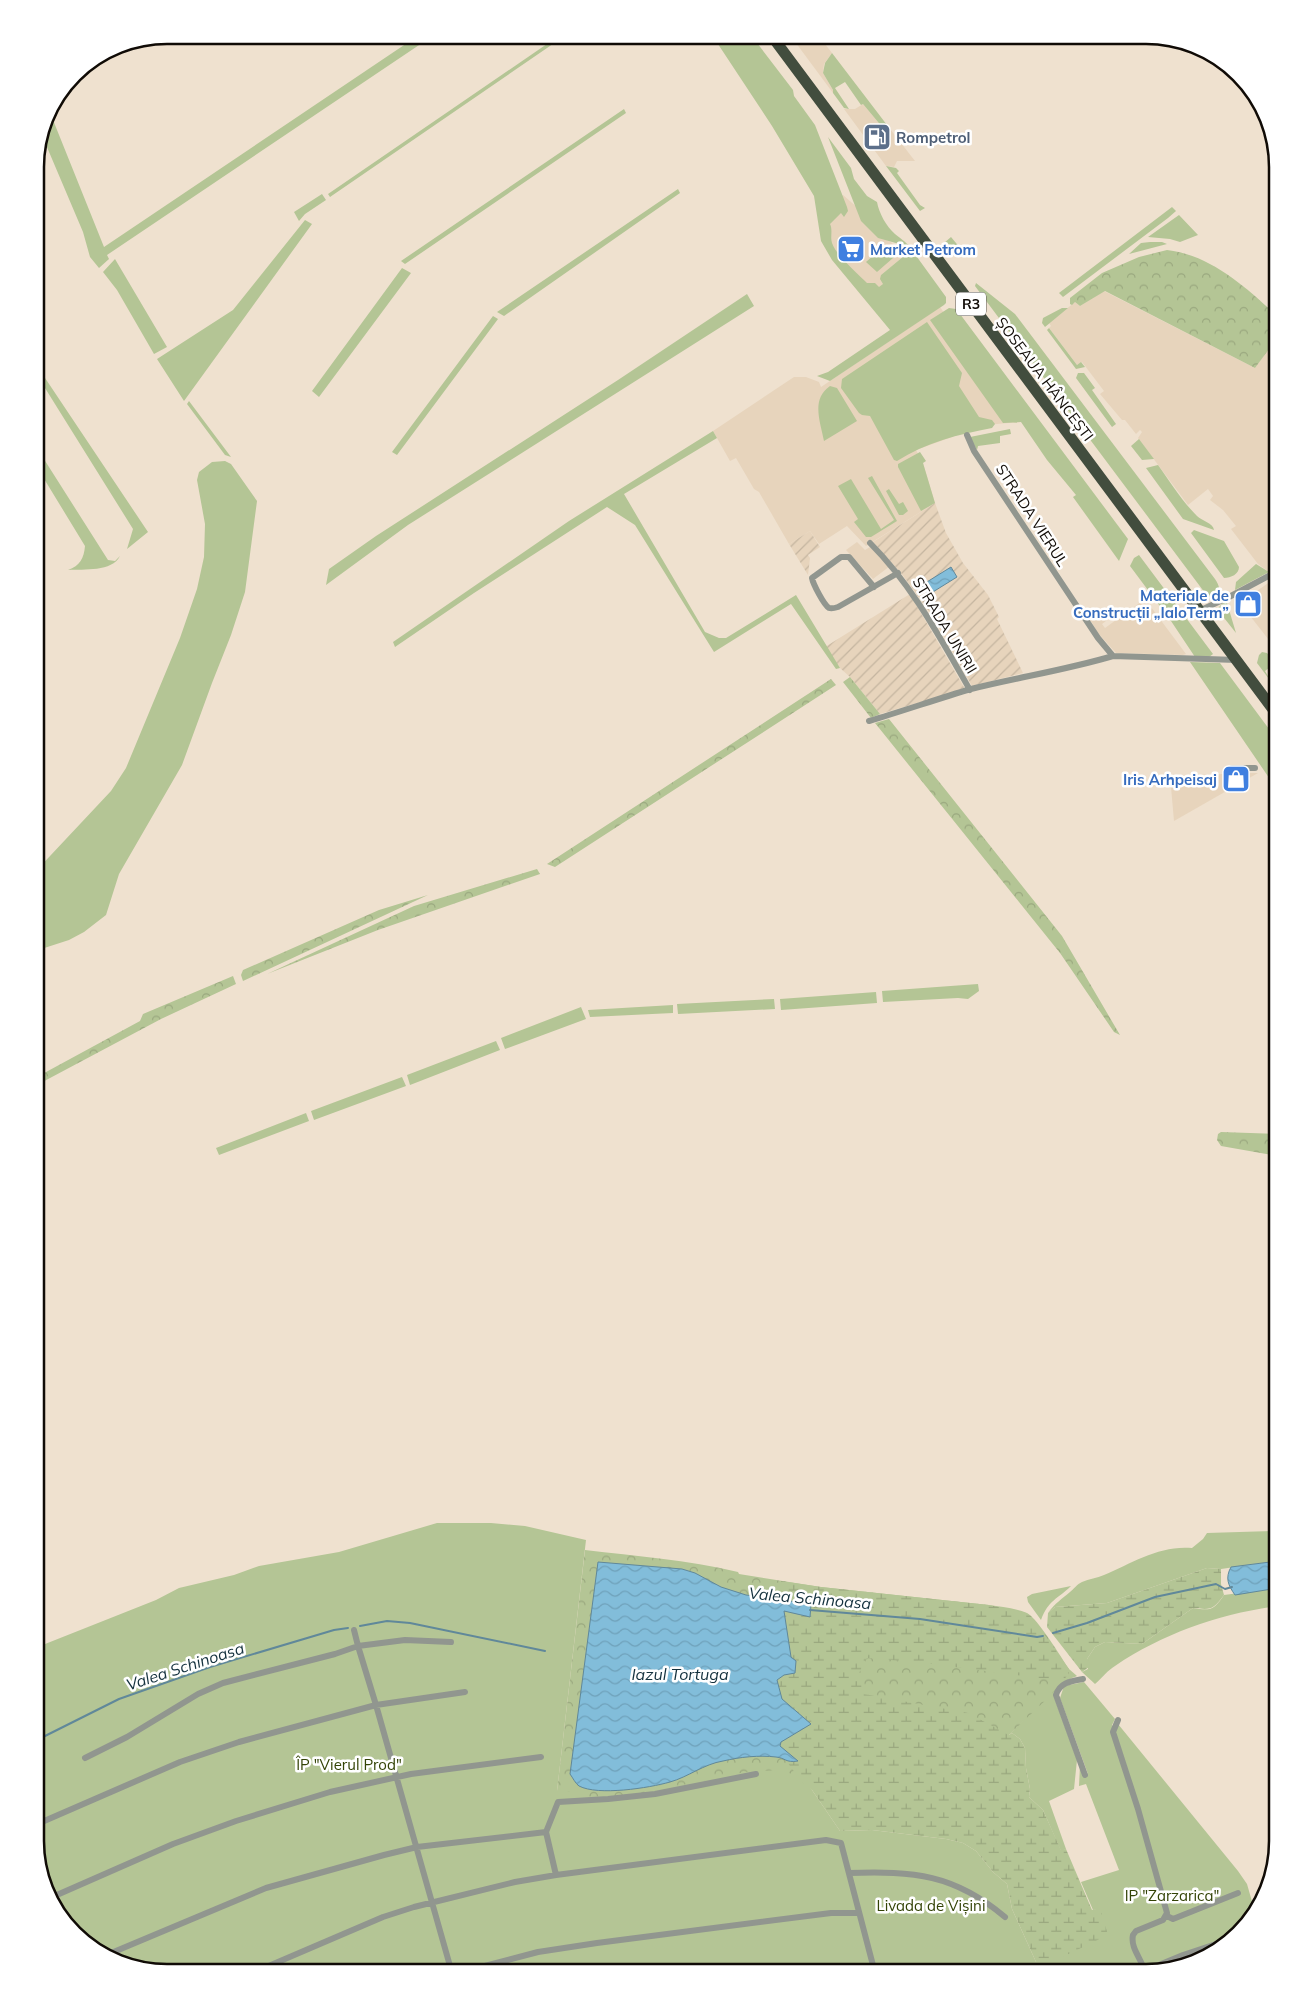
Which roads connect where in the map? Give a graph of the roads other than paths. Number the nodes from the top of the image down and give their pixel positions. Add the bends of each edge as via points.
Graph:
1 (778, 44) edge
2 (967, 435) dead end
3 (870, 543) dead end
4 (898, 573) junction
5 (1269, 576) edge
6 (874, 587) junction
7 (1199, 611) junction
8 (1113, 656) junction
9 (1237, 660) junction
10 (970, 690) junction
11 (1269, 704) edge
12 (869, 721) dead end
13 (1232, 768) dead end
14 (1255, 768) dead end
15 (354, 1630) dead end
16 (451, 1642) dead end
17 (358, 1646) junction
18 (1083, 1679) dead end
19 (465, 1692) dead end
20 (376, 1705) junction
21 (1118, 1720) dead end
22 (541, 1757) dead end
23 (85, 1758) dead end
24 (756, 1774) dead end
25 (1085, 1775) dead end
26 (396, 1777) junction
27 (44, 1821) edge
28 (546, 1832) junction
29 (417, 1848) junction
30 (849, 1874) junction
31 (556, 1875) junction
32 (1238, 1893) dead end
33 (56, 1895) edge
34 (432, 1904) junction
35 (858, 1913) junction
36 (1166, 1916) junction
37 (1005, 1918) dead end
38 (1213, 1945) edge
39 (1196, 1950) junction
40 (114, 1952) edge
41 (1196, 1954) edge
42 (1168, 1962) edge
43 (273, 1964) edge
44 (449, 1964) edge
45 (492, 1964) edge
46 (872, 1964) edge
47 (1143, 1964) edge

1 - 7 highway, ȘOSEAUA HÂNCEȘTI / R3
2 - 8 street, STRADA VIERUL via 974,452
3 - 4 street, STRADA UNIRII
4 - 6 street, STRADA UNIRII
4 - 10 street, STRADA UNIRII via 926,613
5 - 7 street
6 - 6 street, STRADA UNIRII via 838,607 829,608 812,578 846,556
7 - 9 highway, ȘOSEAUA HÂNCEȘTI / R3
8 - 9 street
8 - 10 street
9 - 11 highway, ȘOSEAUA HÂNCEȘTI / R3
10 - 12 street
13 - 14 street
15 - 17 street
16 - 17 street via 405,1640
17 - 20 street
17 - 23 street via 208,1689
18 - 25 street via 1063,1684 1056,1695
19 - 20 street
20 - 26 street
20 - 27 street via 239,1742 180,1762
21 - 36 street via 1113,1732 1138,1809
22 - 26 street
24 - 28 street via 655,1794 558,1802
26 - 29 street
26 - 33 street via 330,1792 236,1821 173,1844
28 - 29 street
28 - 31 street
29 - 34 street
29 - 40 street via 266,1888
30 - 31 street via 841,1843 826,1840
30 - 35 street
30 - 37 street via 906,1873 939,1880 979,1896
31 - 34 street via 515,1882
32 - 36 street via 1173,1919
34 - 43 street via 383,1917
34 - 44 street
35 - 45 street via 830,1913 597,1943 538,1952
35 - 46 street
36 - 47 street via 1136,1930 1133,1935 1133,1944
38 - 39 street
39 - 41 street
39 - 42 street

